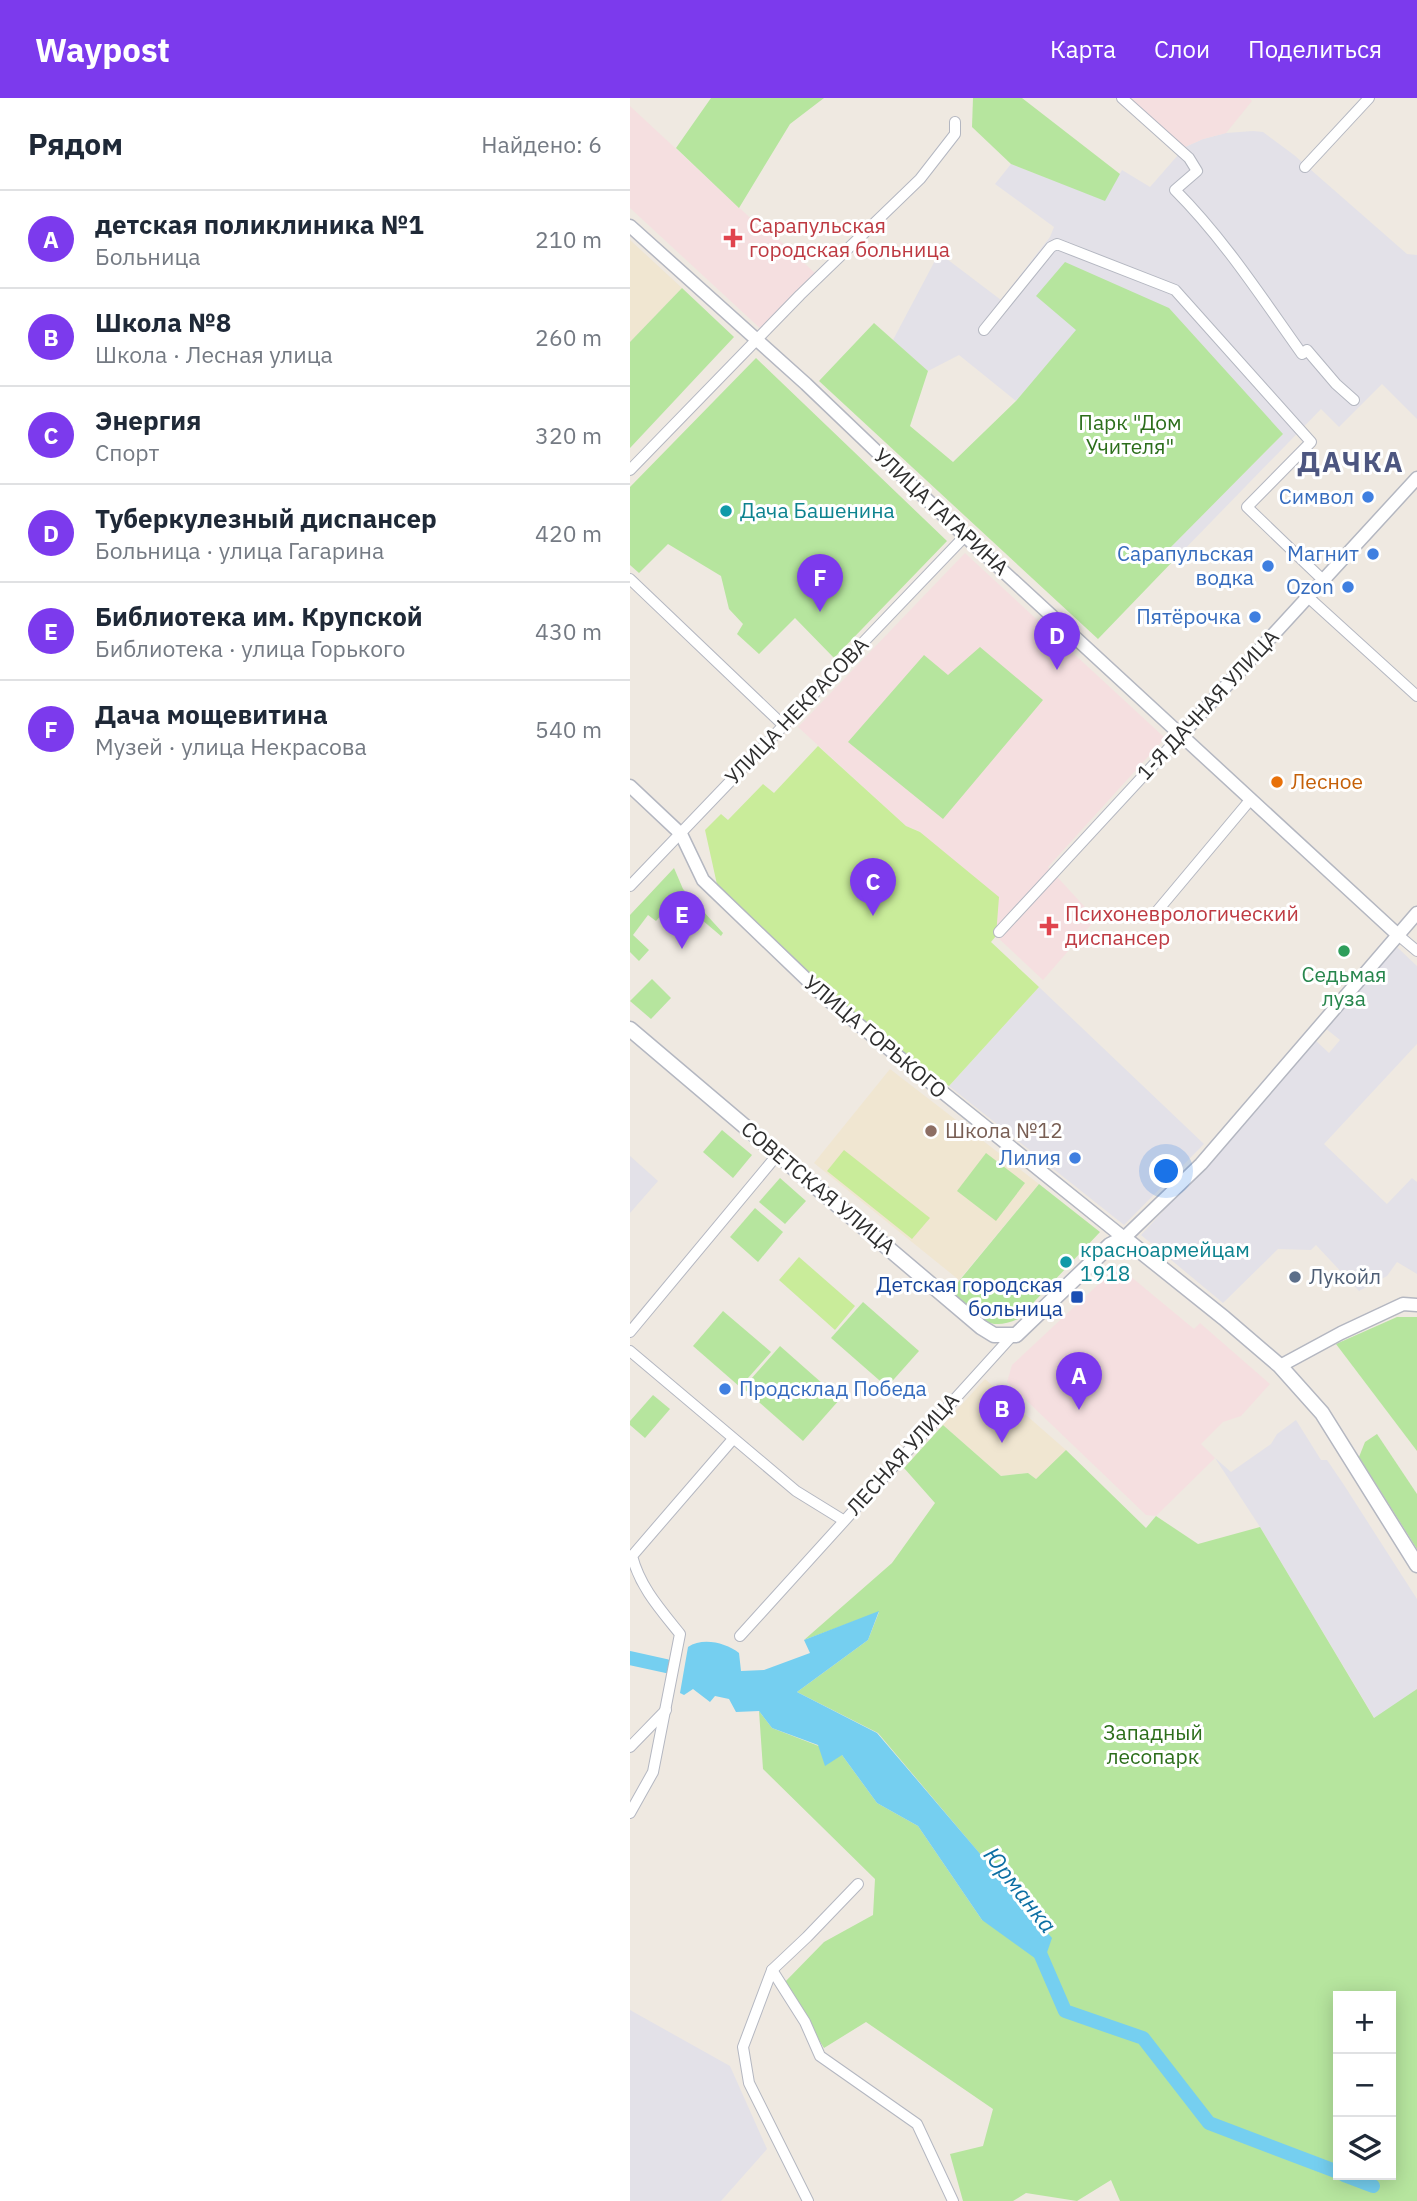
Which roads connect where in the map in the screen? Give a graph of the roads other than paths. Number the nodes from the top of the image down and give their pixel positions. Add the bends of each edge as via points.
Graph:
1 (1122, 98) edge
2 (1369, 98) edge
3 (955, 122) dead end
4 (1305, 167) dead end
5 (630, 226) edge
6 (984, 330) dead end
7 (757, 339) junction
8 (1354, 400) dead end
9 (630, 470) edge
10 (1417, 478) edge
11 (965, 536) junction
12 (630, 579) edge
13 (1323, 580) junction
14 (1308, 597) junction
15 (1417, 696) edge
16 (783, 725) junction
17 (1181, 735) junction
18 (630, 786) edge
19 (1251, 799) junction
20 (681, 834) junction
21 (630, 886) edge
22 (1417, 913) edge
23 (1153, 916) dead end
24 (999, 932) dead end
25 (1398, 934) junction
26 (1417, 951) edge
27 (630, 1029) edge
28 (778, 1154) junction
29 (1124, 1238) junction
30 (1417, 1305) edge
31 (630, 1332) edge
32 (1011, 1337) junction
33 (630, 1351) edge
34 (1280, 1366) junction
35 (733, 1439) junction
36 (843, 1520) junction
37 (1417, 1565) edge
38 (740, 1636) dead end
39 (666, 1710) junction
40 (630, 1747) edge
41 (630, 1813) edge
42 (858, 1884) dead end
43 (772, 1970) junction
44 (808, 2201) edge
45 (953, 2201) edge

1 - 8 street via 1189,158 1197,171 1175,190 1245,274 1302,354 1307,350
2 - 4 street
3 - 7 street via 955,134 920,179
5 - 7 street, УЛИЦА ГАГАРИНА
6 - 13 street via 1057,244 1175,290 1311,442 1247,507
7 - 9 street
7 - 11 street, УЛИЦА ГАГАРИНА
10 - 13 street, 1-Я ДАЧНАЯ УЛИЦА
11 - 16 street, УЛИЦА НЕКРАСОВА
11 - 17 street, УЛИЦА ГАГАРИНА
12 - 16 street
13 - 14 street, 1-Я ДАЧНАЯ УЛИЦА
14 - 15 street
14 - 17 street, 1-Я ДАЧНАЯ УЛИЦА
16 - 20 street, УЛИЦА НЕКРАСОВА
17 - 19 street, УЛИЦА ГАГАРИНА
17 - 24 street, 1-Я ДАЧНАЯ УЛИЦА
18 - 20 street, УЛИЦА ГОРЬКОГО
19 - 23 street
19 - 25 street, УЛИЦА ГАГАРИНА
20 - 21 street, УЛИЦА НЕКРАСОВА
20 - 29 street, УЛИЦА ГОРЬКОГО via 703,880 828,1000
22 - 25 street, ЛЕСНАЯ УЛИЦА
25 - 26 street, УЛИЦА ГАГАРИНА
25 - 29 street, ЛЕСНАЯ УЛИЦА via 1201,1164
27 - 28 main road, СОВЕТСКАЯ УЛИЦА
28 - 31 street
28 - 32 main road, СОВЕТСКАЯ УЛИЦА via 981,1327
29 - 32 main road, ЛЕСНАЯ УЛИЦА via 1110,1245
29 - 34 main road, УЛИЦА ГОРЬКОГО
30 - 34 street via 1403,1304
32 - 36 street, ЛЕСНАЯ УЛИЦА
33 - 35 street
34 - 37 main road, УЛИЦА ГОРЬКОГО via 1322,1413
35 - 36 street via 796,1492
35 - 39 street via 632,1556 650,1596 680,1634
36 - 38 street, ЛЕСНАЯ УЛИЦА
39 - 40 street
39 - 41 street via 653,1772
42 - 43 street
43 - 44 street via 743,2048 749,2081
43 - 45 street via 820,2056 917,2124

